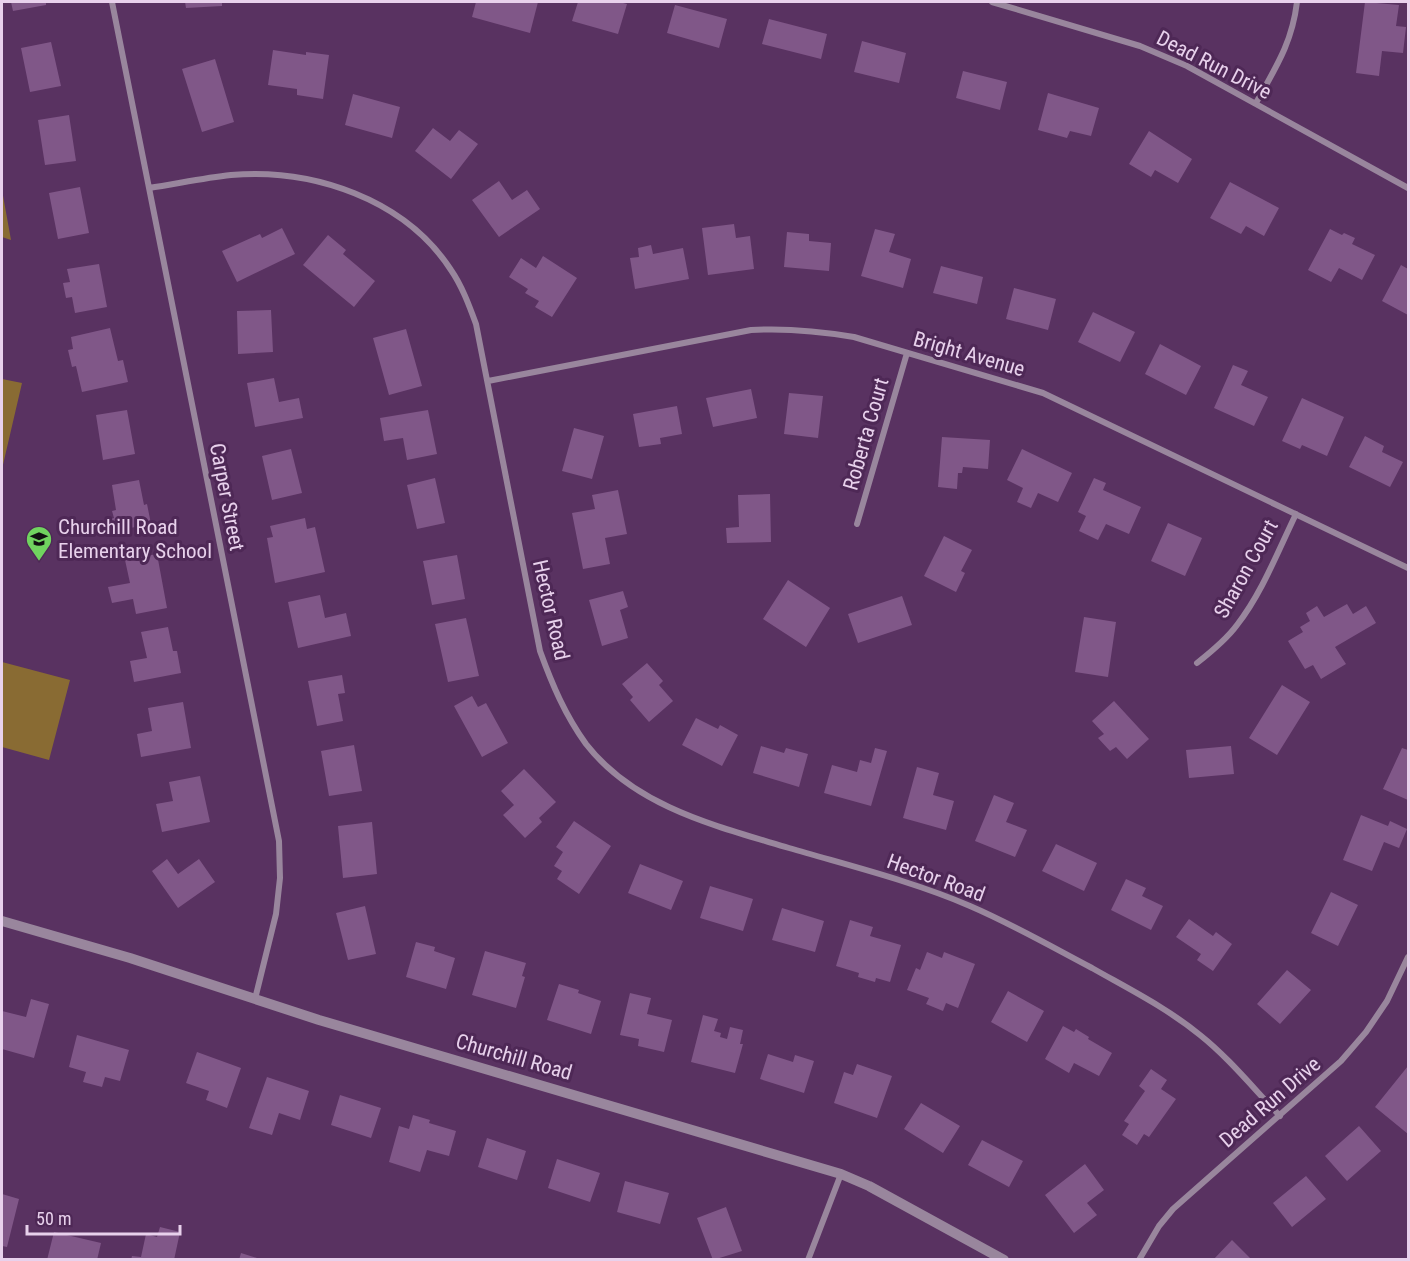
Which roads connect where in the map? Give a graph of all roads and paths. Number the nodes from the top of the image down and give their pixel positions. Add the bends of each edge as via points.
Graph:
1 (112, 2) edge
2 (992, 2) edge
3 (1297, 2) edge
4 (1256, 103) junction
5 (149, 188) junction
6 (1408, 188) edge
7 (907, 353) junction
8 (488, 381) junction
9 (1296, 514) junction
10 (857, 524) dead end
11 (1408, 568) edge
12 (1197, 663) dead end
13 (2, 921) edge
14 (1408, 957) edge
15 (255, 999) junction
16 (1280, 1116) junction
17 (841, 1174) junction
18 (808, 1260) edge
19 (1004, 1260) edge
20 (1139, 1260) edge

1 - 5 street, Carper Street
2 - 4 street, Dead Run Drive via 1140,46
3 - 4 street via 1286,49
4 - 6 street, Dead Run Drive
5 - 8 street, Hector Road via 231,175 271,175 313,181 387,207 429,242 451,269 476,324
5 - 15 street, Carper Street via 279,841 276,914
7 - 8 street, Bright Avenue via 822,331 751,330
7 - 9 street, Bright Avenue via 1043,393
7 - 10 street, Roberta Court
8 - 16 street, Hector Road via 540,651 568,717 587,745 614,772 676,812 908,882 1025,932 1129,989 1201,1035
9 - 11 street, Bright Avenue
9 - 12 street, Sharon Court via 1238,625
13 - 15 street, Churchill Road
14 - 16 street, Dead Run Drive via 1387,1001 1366,1032 1341,1061
15 - 17 street, Churchill Road
16 - 20 street, Dead Run Drive via 1173,1209
17 - 18 street
17 - 19 street, Churchill Road

